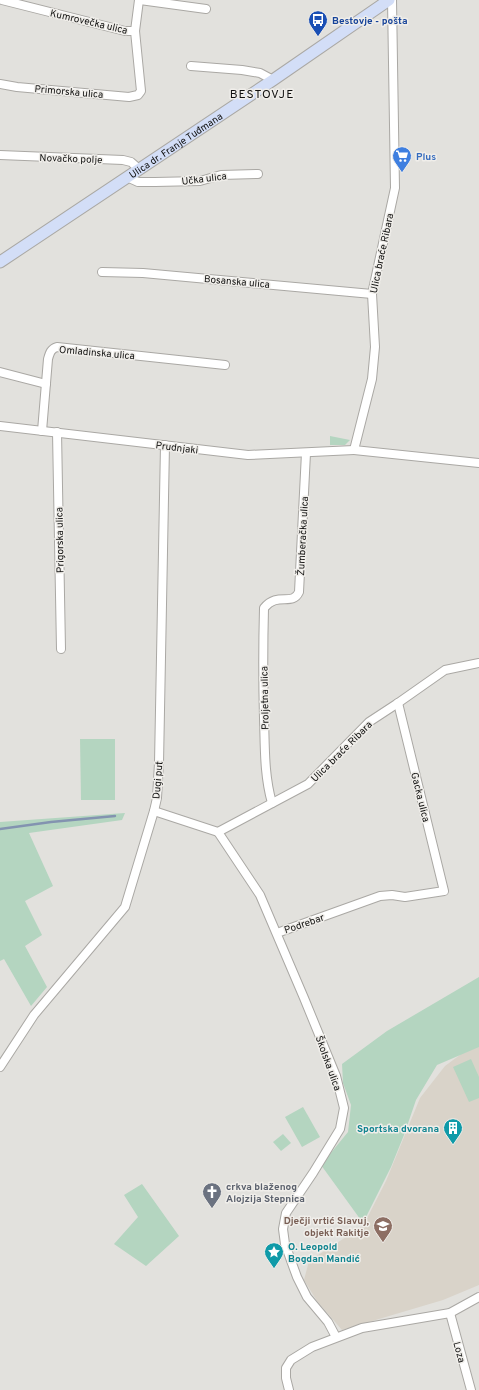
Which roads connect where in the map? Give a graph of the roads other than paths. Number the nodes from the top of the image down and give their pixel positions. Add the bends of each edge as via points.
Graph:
1 (2, 0) edge
2 (140, 0) edge
3 (391, 0) edge
4 (206, 9) dead end
5 (135, 31) junction
6 (191, 66) dead end
7 (273, 80) junction
8 (0, 84) edge
9 (138, 95) joint
10 (0, 155) edge
11 (139, 169) junction
12 (258, 174) dead end
13 (127, 177) junction
14 (0, 262) edge
15 (102, 272) dead end
16 (372, 294) junction
17 (225, 365) dead end
18 (0, 372) edge
19 (46, 384) junction
20 (0, 426) edge
21 (42, 431) junction
22 (58, 432) junction
23 (165, 445) junction
24 (354, 450) junction
25 (306, 453) junction
26 (479, 463) edge
27 (277, 599) joint
28 (60, 649) dead end
29 (479, 663) edge
30 (398, 703) junction
31 (272, 803) junction
32 (154, 811) junction
33 (218, 832) junction
34 (444, 891) joint
35 (277, 933) junction
36 (0, 1067) edge
37 (479, 1298) edge
38 (450, 1313) junction
39 (336, 1337) junction
40 (289, 1390) edge
41 (472, 1390) edge

1 - 5 street, Kumrovečka ulica via 125,31
2 - 4 street
2 - 5 street
3 - 7 main road, Ulica dr. Franje Tuđmana
3 - 16 street, Ulica braće Ribara via 395,188
5 - 9 street, Kumrovečka ulica via 141,91
6 - 7 street via 260,73
7 - 11 main road, Ulica dr. Franje Tuđmana
8 - 9 street, Primorska ulica via 129,97
10 - 11 street, Novačko polje via 123,160 131,162
11 - 13 main road, Ulica dr. Franje Tuđmana
12 - 13 street, Učka ulica via 221,175 200,181 138,182
13 - 14 main road, Ulica dr. Franje Tuđmana
15 - 16 street, Bosanska ulica via 143,273
16 - 24 street, Ulica braće Ribara via 375,347 372,379
17 - 19 street, Omladinska ulica via 57,347 50,352
18 - 19 street
19 - 21 street, Omladinska ulica
20 - 21 street, Prudnjaki
21 - 22 street, Prudnjaki
22 - 23 street, Prudnjaki
22 - 28 street, Prigorska ulica
23 - 25 street, Prudnjaki via 248,455
23 - 32 street, Dugi put via 159,763
24 - 25 street, Prudnjaki
24 - 26 street
25 - 27 street, Žumberačka ulica via 299,592 297,597 292,599
27 - 31 street, Proljetna ulica via 269,602 264,608 265,759 267,786
29 - 30 street, Ulica braće Ribara via 445,670
30 - 31 street, Ulica braće Ribara via 368,722 308,784
30 - 34 street, Gacka ulica
31 - 33 street, Ulica braće Ribara
32 - 33 street
32 - 36 street, Dugi put via 125,907 34,1015
33 - 35 street, Podrebar via 260,894
34 - 35 street, Podrebar via 405,897 380,896
35 - 39 street, Školska ulica via 336,1076 344,1108 340,1129 286,1213 283,1229 285,1244 297,1277 307,1297 328,1322
37 - 38 street
38 - 39 street via 362,1328
38 - 41 street, Loza
39 - 40 street via 312,1347 291,1360 286,1368

